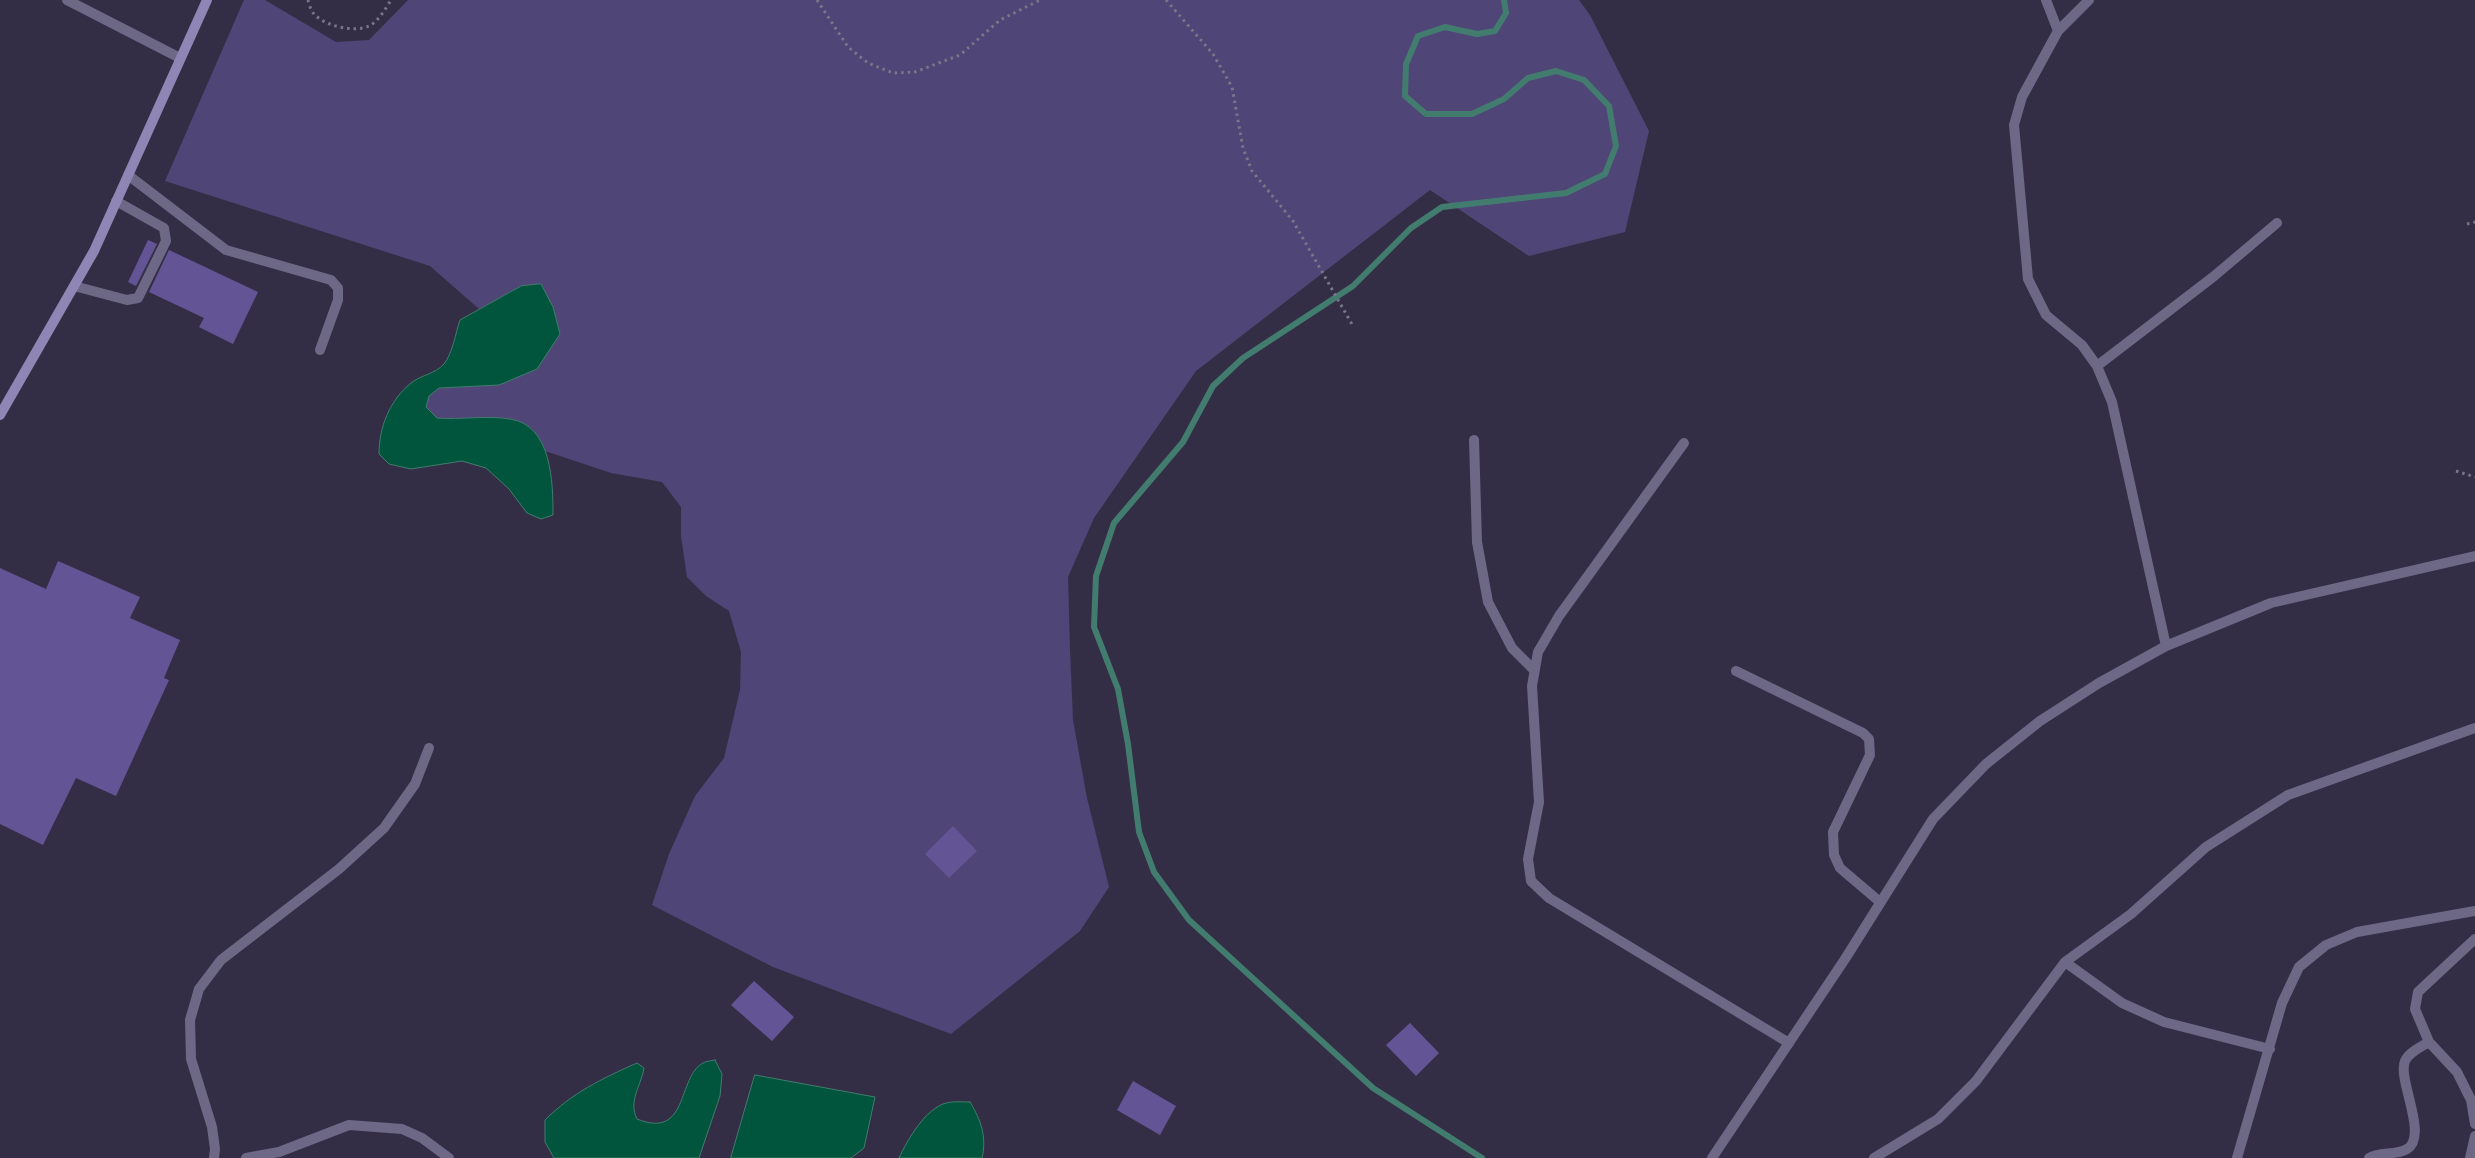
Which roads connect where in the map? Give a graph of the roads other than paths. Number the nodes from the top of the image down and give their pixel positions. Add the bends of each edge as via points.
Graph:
1 (67, 0) edge
2 (207, 0) edge
3 (2046, 0) edge
4 (2089, 0) edge
5 (2058, 31) junction
6 (180, 58) junction
7 (128, 175) junction
8 (116, 201) junction
9 (2277, 224) dead end
10 (74, 286) junction
11 (320, 350) dead end
12 (2097, 366) junction
13 (0, 415) edge
14 (1474, 440) dead end
15 (1684, 443) dead end
16 (2475, 556) edge
17 (2166, 646) junction
18 (1534, 670) junction
19 (1736, 671) dead end
20 (2475, 728) edge
21 (428, 748) dead end
22 (1880, 902) junction
23 (2475, 911) edge
24 (2475, 939) edge
25 (2065, 962) junction
26 (2429, 1042) junction
27 (1789, 1043) junction
28 (2270, 1049) junction
29 (2475, 1124) edge
30 (2475, 1136) edge
31 (214, 1158) edge
32 (246, 1158) edge
33 (449, 1158) edge
34 (1712, 1158) edge
35 (1874, 1158) edge
36 (2237, 1158) edge
37 (2370, 1158) edge
38 (2470, 1158) edge

1 - 6 street
2 - 6 main road
3 - 5 street
4 - 5 street
5 - 12 street via 2022,97 2014,125 2023,240 2028,279 2046,315 2082,345
6 - 7 main road
7 - 8 main road
7 - 11 street via 226,250 331,280 338,288 338,300
8 - 10 main road
8 - 10 street via 164,228 166,241 138,298 127,300
9 - 12 street
10 - 13 main road
12 - 17 street via 2112,402
14 - 18 street via 1477,542 1488,602 1512,648
15 - 18 street via 1559,616 1538,652
16 - 17 street via 2271,603
17 - 22 street via 2098,682 2040,721 1986,764 1933,819
18 - 27 street via 1532,686 1539,802 1528,859 1531,881 1549,898
19 - 22 street via 1863,733 1869,739 1870,755 1833,832 1834,855 1840,868
20 - 25 street via 2288,795 2206,847 2131,914
21 - 31 street via 415,784 384,828 339,869 221,960 199,989 190,1020 191,1059 212,1127
22 - 27 street
23 - 28 street via 2356,932 2326,945 2299,967 2282,1003
24 - 26 street via 2418,992 2415,1009
25 - 28 street via 2122,1003 2164,1022
25 - 35 street via 1976,1081 1938,1119
26 - 29 street via 2457,1072 2471,1100
26 - 37 street via 2411,1052 2402,1071 2410,1098 2412,1142 2407,1149
27 - 34 street
28 - 36 street
30 - 38 street
32 - 33 street via 279,1152 349,1125 402,1129 422,1138

